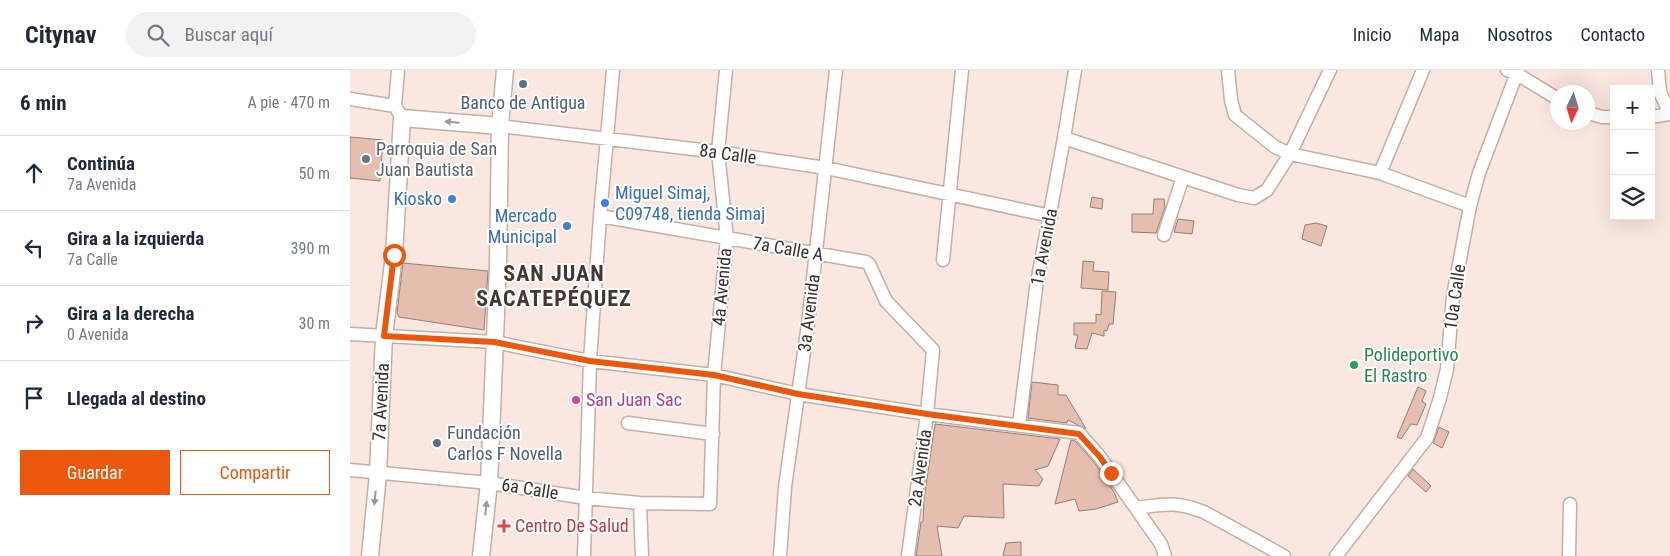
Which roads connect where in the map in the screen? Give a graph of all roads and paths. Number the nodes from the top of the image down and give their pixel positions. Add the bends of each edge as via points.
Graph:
1 (398, 70) edge
2 (505, 70) edge
3 (613, 70) edge
4 (726, 70) edge
5 (836, 70) edge
6 (962, 70) edge
7 (1075, 70) edge
8 (1228, 70) edge
9 (1330, 70) edge
10 (1423, 70) edge
11 (1658, 70) edge
12 (1514, 71) edge
13 (1550, 94) edge
14 (350, 99) edge
15 (398, 112) junction
16 (1670, 114) edge
17 (1595, 115) edge
18 (1655, 116) edge
19 (1610, 118) edge
20 (500, 126) junction
21 (1064, 138) junction
22 (606, 139) junction
23 (718, 152) junction
24 (1290, 154) junction
25 (826, 168) junction
26 (1380, 173) junction
27 (1183, 177) junction
28 (949, 194) junction
29 (1470, 206) junction
30 (600, 216) junction
31 (1050, 216) junction
32 (1164, 235) dead end
33 (727, 238) junction
34 (817, 254) junction
35 (943, 260) dead end
36 (350, 334) edge
37 (384, 336) junction
38 (494, 342) junction
39 (933, 350) joint
40 (590, 361) junction
41 (714, 375) junction
42 (798, 394) junction
43 (927, 414) junction
44 (628, 423) dead end
45 (1019, 425) junction
46 (713, 434) junction
47 (350, 470) edge
48 (378, 474) junction
49 (488, 483) junction
50 (586, 498) junction
51 (640, 503) junction
52 (710, 504) joint
53 (1570, 504) dead end
54 (1136, 508) junction
55 (370, 556) edge
56 (481, 556) edge
57 (584, 556) edge
58 (642, 556) edge
59 (780, 556) edge
60 (908, 556) edge
61 (1165, 556) edge
62 (1284, 556) edge
63 (1336, 556) edge
64 (1569, 556) edge

1 - 15 street, 7a Avenida
2 - 20 main road
3 - 22 street
4 - 23 street, 4a Avenida
5 - 25 street, 3a Avenida
6 - 28 street
7 - 21 street, 1a Avenida
8 - 24 street via 1235,115 1275,147
9 - 24 street
10 - 26 street
11 - 16 street via 1660,92
12 - 13 street
12 - 29 street, 10a Calle
14 - 15 street
20 -> 15 main road, 8a Calle
15 - 37 main road, 7a Avenida via 394,255
16 - 18 street
17 - 19 street
20 - 22 street, 8a Calle
20 - 38 main road
21 - 27 street
21 - 31 street, 1a Avenida
22 - 23 street, 8a Calle
22 - 30 street
23 - 25 street, 8a Calle
23 - 33 street, 4a Avenida
24 - 26 street
24 - 27 street via 1267,190 1254,198
25 - 28 street, 8a Calle
25 - 34 street, 3a Avenida
26 - 29 street
27 - 32 street
28 - 31 street, 8a Calle
28 - 35 street
29 - 63 street, 10a Calle via 1452,296 1447,369 1427,438
30 - 33 street, 7a Calle A
30 - 40 street
31 - 45 street, 1a Avenida via 1036,288
33 - 34 street, 7a Calle A
33 - 41 street, 4a Avenida
34 - 39 street, 7a Calle A via 869,264 886,301
34 - 42 street, 3a Avenida
36 - 37 street
37 - 38 street
37 - 48 main road, 7a Avenida
38 - 40 street
38 - 49 main road
39 - 43 street, 2a Avenida
40 - 41 street
40 - 50 street
41 - 42 street
41 - 46 street, 4a Avenida
42 - 43 street
42 - 59 street, 3a Avenida via 785,487
43 - 45 street
43 - 60 street, 2a Avenida
44 - 46 street
45 - 54 street via 1079,434 1100,457
46 - 52 street, 4a Avenida
47 - 48 street, 6a Calle
48 - 49 street, 6a Calle
48 -> 55 main road, 7a Avenida
49 - 50 street, 6a Calle
56 -> 49 main road
50 - 51 street, 6a Calle
50 - 57 street
51 - 52 street, 6a Calle
51 - 58 street
53 - 64 street
54 - 61 street via 1162,544
54 - 62 street via 1169,503 1193,507

